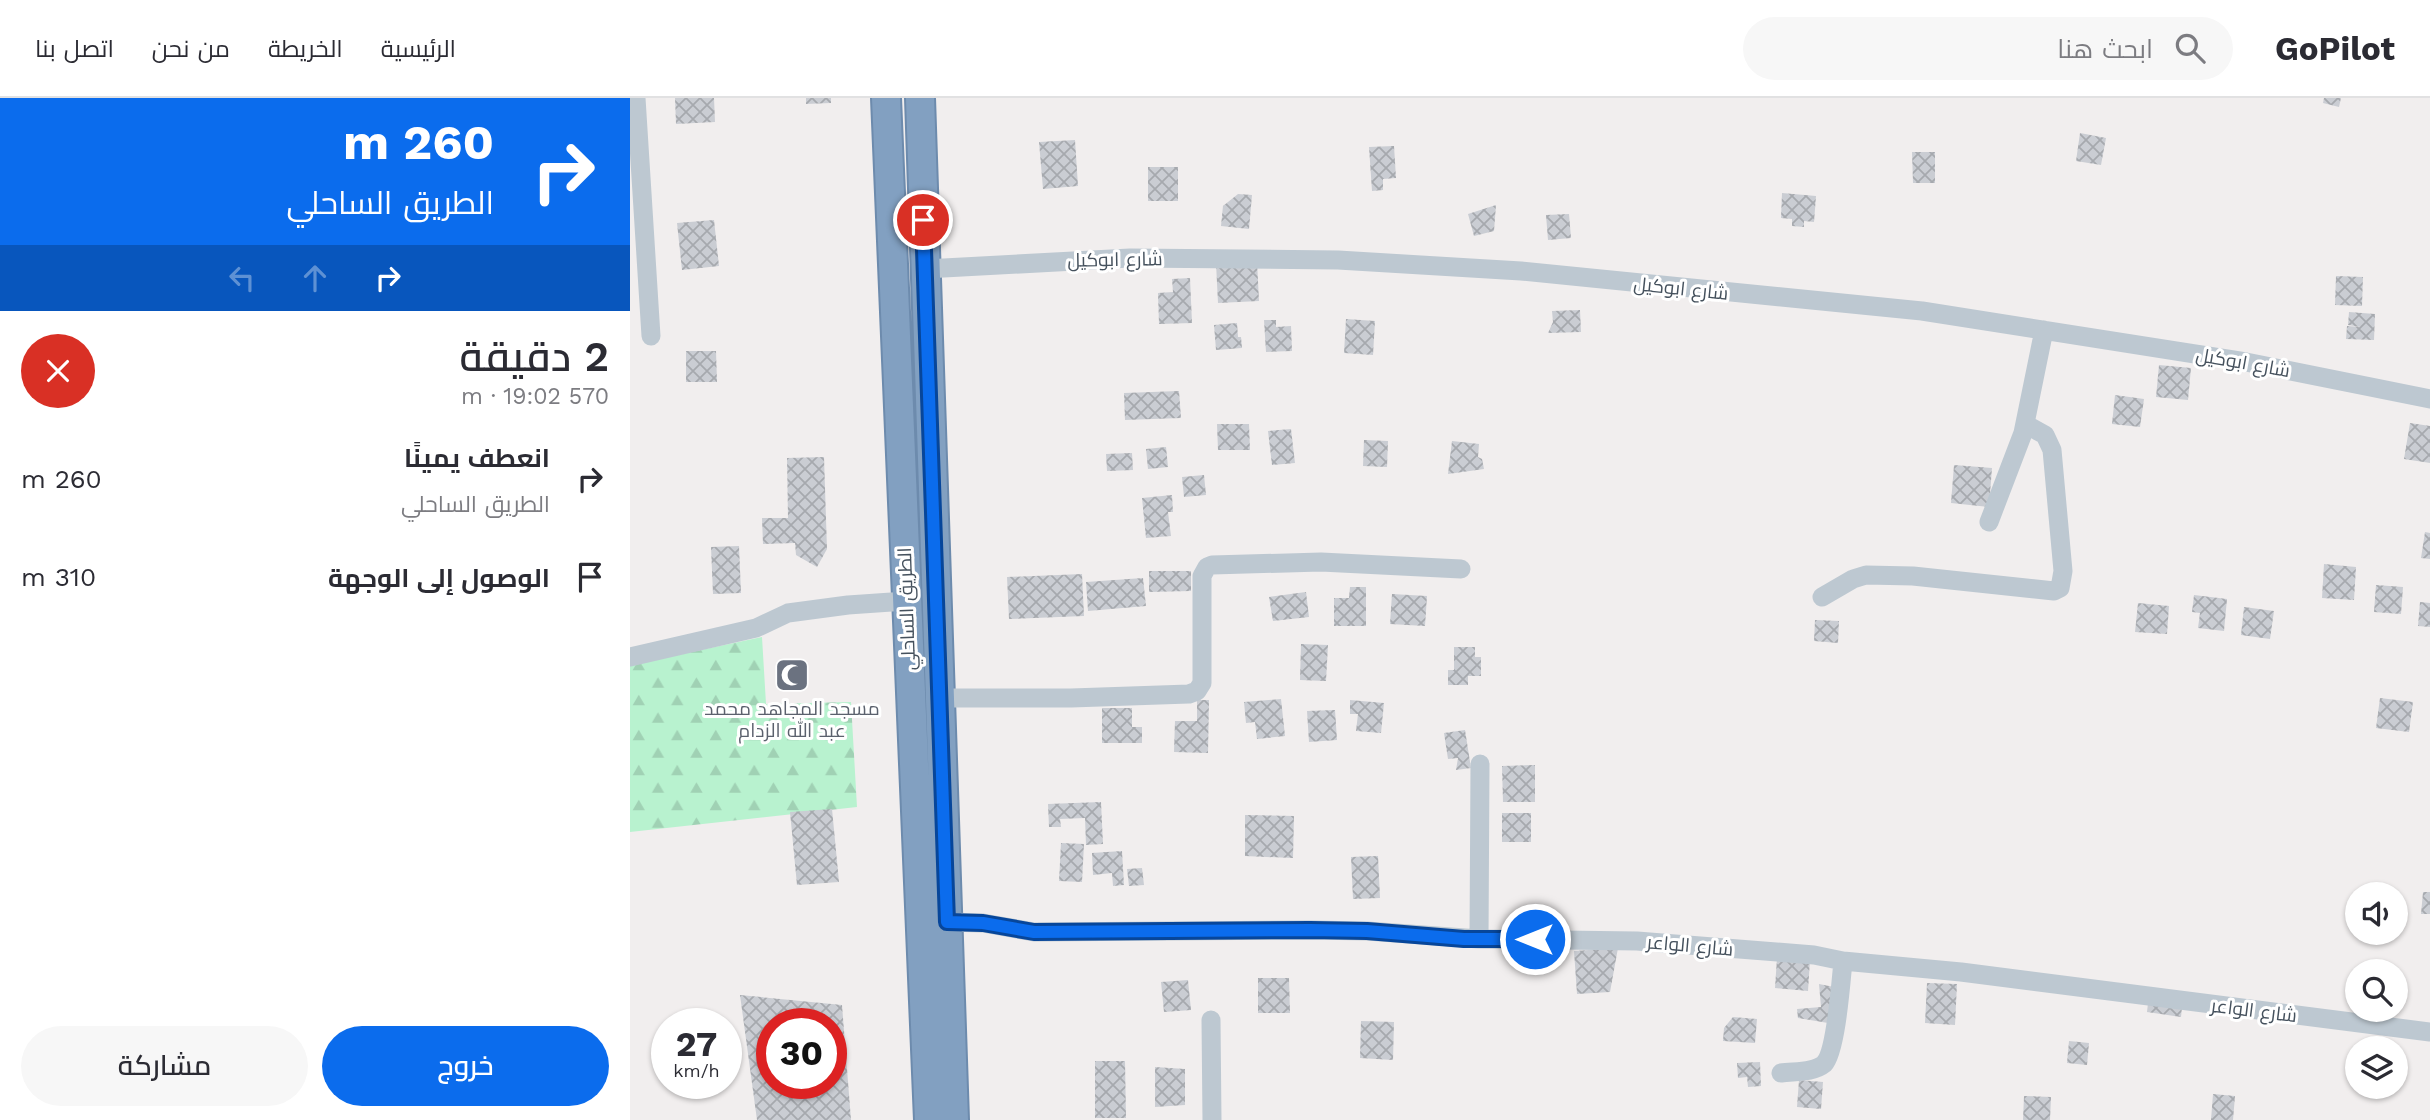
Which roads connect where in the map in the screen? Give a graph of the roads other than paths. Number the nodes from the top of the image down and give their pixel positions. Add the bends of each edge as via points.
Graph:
1 (636, 98) edge
2 (886, 98) edge
3 (919, 98) edge
4 (925, 269) junction
5 (2044, 330) junction
6 (651, 336) dead end
7 (2430, 399) edge
8 (2025, 424) junction
9 (1989, 522) dead end
10 (1461, 569) dead end
11 (1822, 597) dead end
12 (906, 601) junction
13 (630, 657) edge
14 (940, 698) junction
15 (1480, 764) dead end
16 (947, 922) junction
17 (1479, 939) junction
18 (1843, 961) junction
19 (1211, 1020) dead end
20 (2430, 1032) edge
21 (1781, 1073) dead end
22 (929, 1120) edge
23 (954, 1120) edge
24 (1212, 1120) edge

1 - 6 street
2 - 12 highway, الطريق الساحلي
3 - 4 highway, الطريق الساحلي
4 - 5 street, شارع ابوكيل via 1099,258 1430,265 1922,311
4 - 14 highway, الطريق الساحلي
5 - 7 street, شارع ابوكيل via 2246,362
5 - 8 street
8 - 9 street
8 - 11 street via 2046,435 2052,450 2063,571 2060,588 1866,575
10 - 14 street via 1321,562 1212,565 1202,576 1202,683 1197,691 1071,698
12 - 13 street via 788,613 756,628
12 - 22 highway, الطريق الساحلي
14 - 16 highway, الطريق الساحلي
15 - 17 street
16 - 17 street, شارع الواعر via 1034,932 1310,930
16 - 23 highway, الطريق الساحلي
17 - 18 street, شارع الواعر via 1637,941
18 - 20 street, شارع الواعر
18 - 21 street via 1826,1061 1812,1070
19 - 24 street

